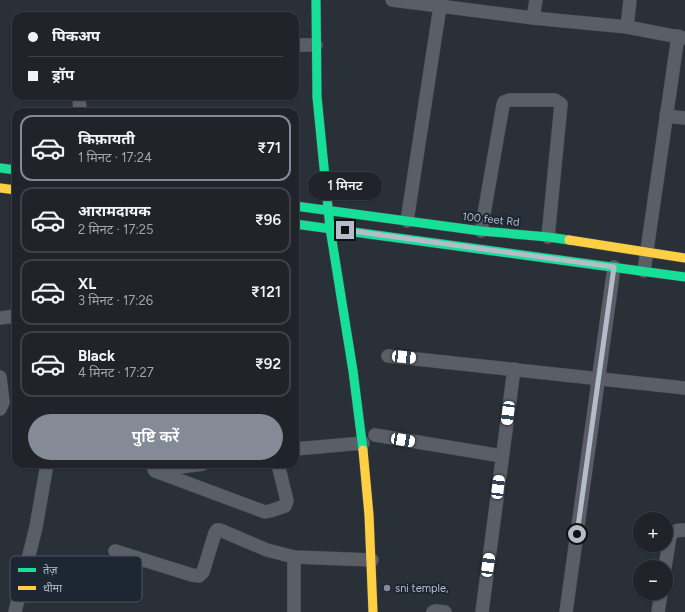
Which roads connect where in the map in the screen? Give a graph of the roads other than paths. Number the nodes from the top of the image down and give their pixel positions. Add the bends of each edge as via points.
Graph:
1 (316, 0) edge
2 (392, 0) edge
3 (536, 0) edge
4 (630, 0) edge
5 (441, 3) edge
6 (533, 18) junction
7 (627, 27) junction
8 (681, 37) edge
9 (299, 45) edge
10 (316, 45) junction
11 (666, 116) junction
12 (685, 118) edge
13 (0, 168) edge
14 (12, 170) edge
15 (0, 188) edge
16 (12, 190) edge
17 (299, 206) edge
18 (329, 210) junction
19 (407, 221) junction
20 (299, 224) edge
21 (330, 228) junction
22 (482, 231) junction
23 (548, 237) junction
24 (647, 253) junction
25 (685, 258) edge
26 (614, 267) junction
27 (644, 271) junction
28 (685, 277) edge
29 (12, 316) edge
30 (0, 318) edge
31 (388, 356) dead end
32 (514, 369) junction
33 (0, 377) edge
34 (598, 379) junction
35 (685, 388) edge
36 (0, 409) edge
37 (374, 435) dead end
38 (363, 443) junction
39 (299, 449) edge
40 (502, 456) junction
41 (46, 468) edge
42 (156, 468) edge
43 (279, 468) edge
44 (685, 530) edge
45 (115, 551) dead end
46 (29, 556) edge
47 (130, 556) edge
48 (294, 557) junction
49 (142, 560) edge
50 (372, 560) junction
51 (666, 560) edge
52 (660, 600) edge
53 (17, 602) edge
54 (15, 612) edge
55 (294, 612) edge
56 (373, 612) edge
57 (434, 612) edge
58 (445, 612) edge
59 (482, 612) edge
60 (566, 612) edge
61 (658, 612) edge

1 - 10 main road
2 - 5 street
3 - 6 street
4 - 7 street
5 - 6 street
5 - 19 street
6 - 7 street
7 - 8 street
8 - 11 street
9 - 10 street
10 - 18 main road via 317,97
11 - 12 street
11 - 24 street
13 - 14 main road
15 - 16 main road
17 - 18 main road, 100 feet Rd
18 - 19 main road, 100 feet Rd
18 - 21 main road
19 - 22 main road, 100 feet Rd
20 - 21 main road
21 - 26 main road
21 - 38 main road
22 - 23 main road, 100 feet Rd
22 - 23 street via 504,102 555,100 561,104
23 - 24 main road, 100 feet Rd
24 - 25 main road, 100 feet Rd
24 - 27 street
26 - 27 main road
26 - 34 street
27 - 28 main road
29 - 30 street
31 - 32 street
32 - 34 street
32 - 40 street
33 - 36 street via 3,402
34 - 35 street
34 - 60 street
37 - 40 street
38 - 39 street
38 - 50 main road
40 - 59 street
41 - 46 street
42 - 43 street via 265,512 286,506
44 - 51 street via 673,532 670,536
45 - 47 street
48 - 49 street via 267,550 217,530 203,572 199,576
48 - 50 street
48 - 55 street
50 - 56 main road
52 - 61 street
53 - 54 street
57 - 58 street

